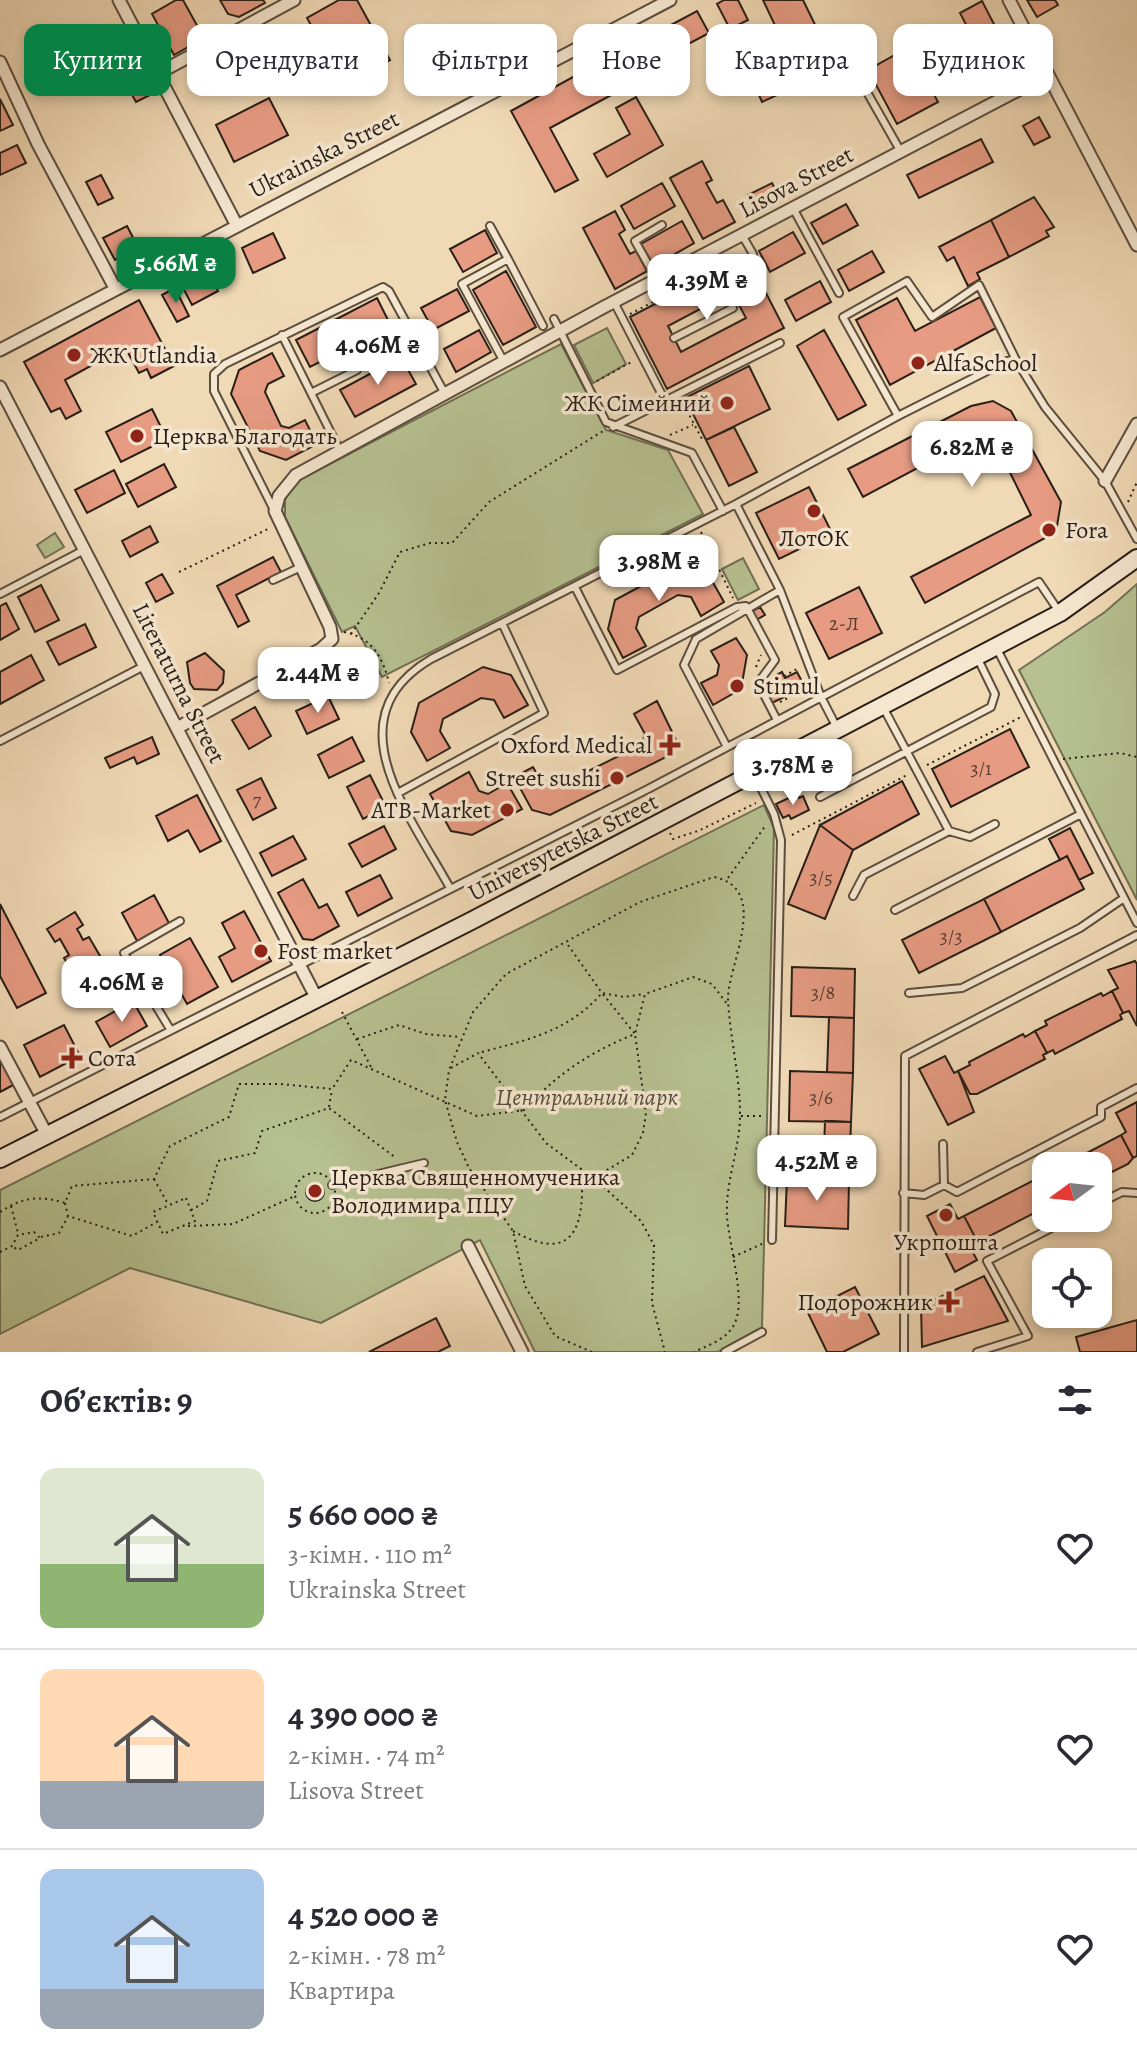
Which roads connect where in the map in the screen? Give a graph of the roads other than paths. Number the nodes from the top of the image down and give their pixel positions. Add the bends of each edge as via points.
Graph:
1 (119, 0) edge
2 (294, 0) edge
3 (670, 0) edge
4 (1009, 0) edge
5 (131, 24) edge
6 (1020, 24) edge
7 (0, 62) edge
8 (171, 66) edge
9 (1053, 91) edge
10 (169, 96) edge
11 (869, 96) edge
12 (1007, 96) edge
13 (901, 152) junction
14 (793, 208) junction
15 (236, 224) junction
16 (662, 225) dead end
17 (490, 226) dead end
18 (742, 235) junction
19 (1137, 245) edge
20 (752, 252) road end
21 (508, 259) junction
22 (657, 280) junction
23 (115, 288) junction
24 (839, 293) dead end
25 (614, 302) junction
26 (733, 308) dead end
27 (554, 319) dead end
28 (543, 326) dead end
29 (560, 331) junction
30 (282, 335) junction
31 (674, 338) dead end
32 (415, 339) junction
33 (780, 343) dead end
34 (0, 350) edge
35 (381, 357) dead end
36 (1016, 360) junction
37 (504, 362) junction
38 (357, 370) dead end
39 (0, 387) edge
40 (311, 393) junction
41 (661, 393) dead end
42 (445, 394) junction
43 (898, 416) junction
44 (1137, 424) edge
45 (612, 426) junction
46 (340, 451) junction
47 (1105, 481) junction
48 (736, 504) junction
49 (723, 511) junction
50 (276, 522) junction
51 (1137, 539) edge
52 (86, 549) junction
53 (1137, 558) edge
54 (301, 567) junction
55 (273, 580) dead end
56 (575, 587) junction
57 (780, 590) junction
58 (0, 594) edge
59 (746, 606) junction
60 (1060, 613) junction
61 (502, 623) junction
62 (996, 647) junction
63 (977, 657) junction
64 (144, 666) junction
65 (821, 697) junction
66 (883, 706) junction
67 (777, 720) junction
68 (177, 728) junction
69 (838, 729) junction
70 (0, 741) edge
71 (727, 747) junction
72 (907, 750) junction
73 (754, 774) junction
74 (398, 793) junction
75 (820, 797) dead end
76 (1081, 814) junction
77 (995, 824) dead end
78 (949, 831) junction
79 (450, 888) junction
80 (853, 896) dead end
81 (1124, 898) junction
82 (895, 910) dead end
83 (180, 921) dead end
84 (1137, 923) edge
85 (1137, 935) edge
86 (299, 963) junction
87 (909, 993) dead end
88 (317, 999) junction
89 (170, 1029) junction
90 (0, 1047) edge
91 (1137, 1088) edge
92 (28, 1103) junction
93 (0, 1117) edge
94 (47, 1135) junction
95 (943, 1144) dead end
96 (0, 1159) edge
97 (424, 1163) dead end
98 (332, 1185) road end
99 (944, 1185) junction
100 (903, 1193) junction
101 (1137, 1193) edge
102 (1112, 1197) edge
103 (1044, 1232) edge
104 (772, 1240) road end
105 (468, 1246) dead end
106 (762, 1332) dead end
107 (522, 1352) edge
108 (725, 1352) edge
109 (904, 1352) edge
110 (977, 1352) edge

1 - 5 street
2 - 8 street
3 - 15 street, Ukrainska Street
4 - 6 street
7 - 23 street
9 - 19 street
10 - 15 street
11 - 13 lane
12 - 13 street, Lisova Street
13 - 14 street, Lisova Street
14 - 18 street, Lisova Street
14 - 24 lane
15 - 23 street, Ukrainska Street
16 - 22 lane via 635,241
17 - 21 lane
18 - 20 lane
18 - 22 street, Lisova Street
21 - 28 lane
21 - 37 lane via 462,284
22 - 25 street, Lisova Street
23 - 34 street, Ukrainska Street
25 - 29 street, Lisova Street
25 - 41 lane
26 - 31 lane
27 - 29 lane
29 - 37 street, Lisova Street
29 - 45 lane
30 - 32 lane via 383,287
30 - 40 lane
30 - 50 lane via 220,367 212,382
32 - 35 lane
32 - 42 lane
33 - 45 lane
36 - 43 lane
36 - 43 lane via 979,285 932,317 907,281 843,317
36 - 47 lane via 1045,407
37 - 42 street, Lisova Street
38 - 40 lane
39 - 52 street, Literaturna Street
40 - 46 lane
42 - 46 street, Lisova Street
43 - 48 lane
44 - 47 street
45 - 49 lane via 691,453
46 - 50 street, Lisova Street via 296,475 279,496
47 - 51 lane
48 - 49 lane
48 - 57 lane
49 - 56 lane
50 - 54 street
52 - 58 lane
52 - 64 street, Literaturna Street
53 - 60 main road, Universytetska Street
54 - 55 lane
54 - 68 street via 332,639
56 - 59 lane via 617,670
56 - 61 lane
57 - 59 lane
57 - 65 lane
59 - 67 lane via 775,660 758,683
59 - 71 lane via 696,639 684,665
60 - 62 main road, Universytetska Street
60 - 65 lane via 1039,582
61 - 74 lane via 400,681 380,731
61 - 74 lane via 544,713
62 - 63 main road, Universytetska Street
62 - 76 lane
63 - 66 main road, Universytetska Street
63 - 72 lane via 995,703
64 - 68 street, Literaturna Street
64 - 70 lane
65 - 67 lane
65 - 69 lane
66 - 69 main road, Universytetska Street
66 - 72 lane
67 - 71 lane
68 - 86 street, Literaturna Street
69 - 73 main road, Universytetska Street
71 - 79 lane
72 - 75 lane
72 - 78 lane
73 - 88 main road, Universytetska Street
73 - 104 lane via 781,840
74 - 79 lane
76 - 81 lane
76 - 82 lane
77 - 78 lane via 970,837
78 - 80 lane via 864,875
79 - 86 lane
81 - 84 lane
81 - 87 lane via 1080,928 962,988
83 - 89 lane via 124,953
85 - 100 lane via 905,1056
86 - 88 street, Literaturna Street
86 - 89 lane
88 - 94 main road, Universytetska Street
89 - 92 lane
90 - 92 street
91 - 99 lane via 1101,1107 1101,1117 957,1192
92 - 93 lane
92 - 94 street
94 - 96 main road, Universytetska Street
95 - 99 lane
97 - 98 lane
99 - 100 lane via 924,1195
100 - 109 lane
101 - 102 lane
103 - 110 lane via 987,1261 1028,1336
105 - 107 street
106 - 108 lane

